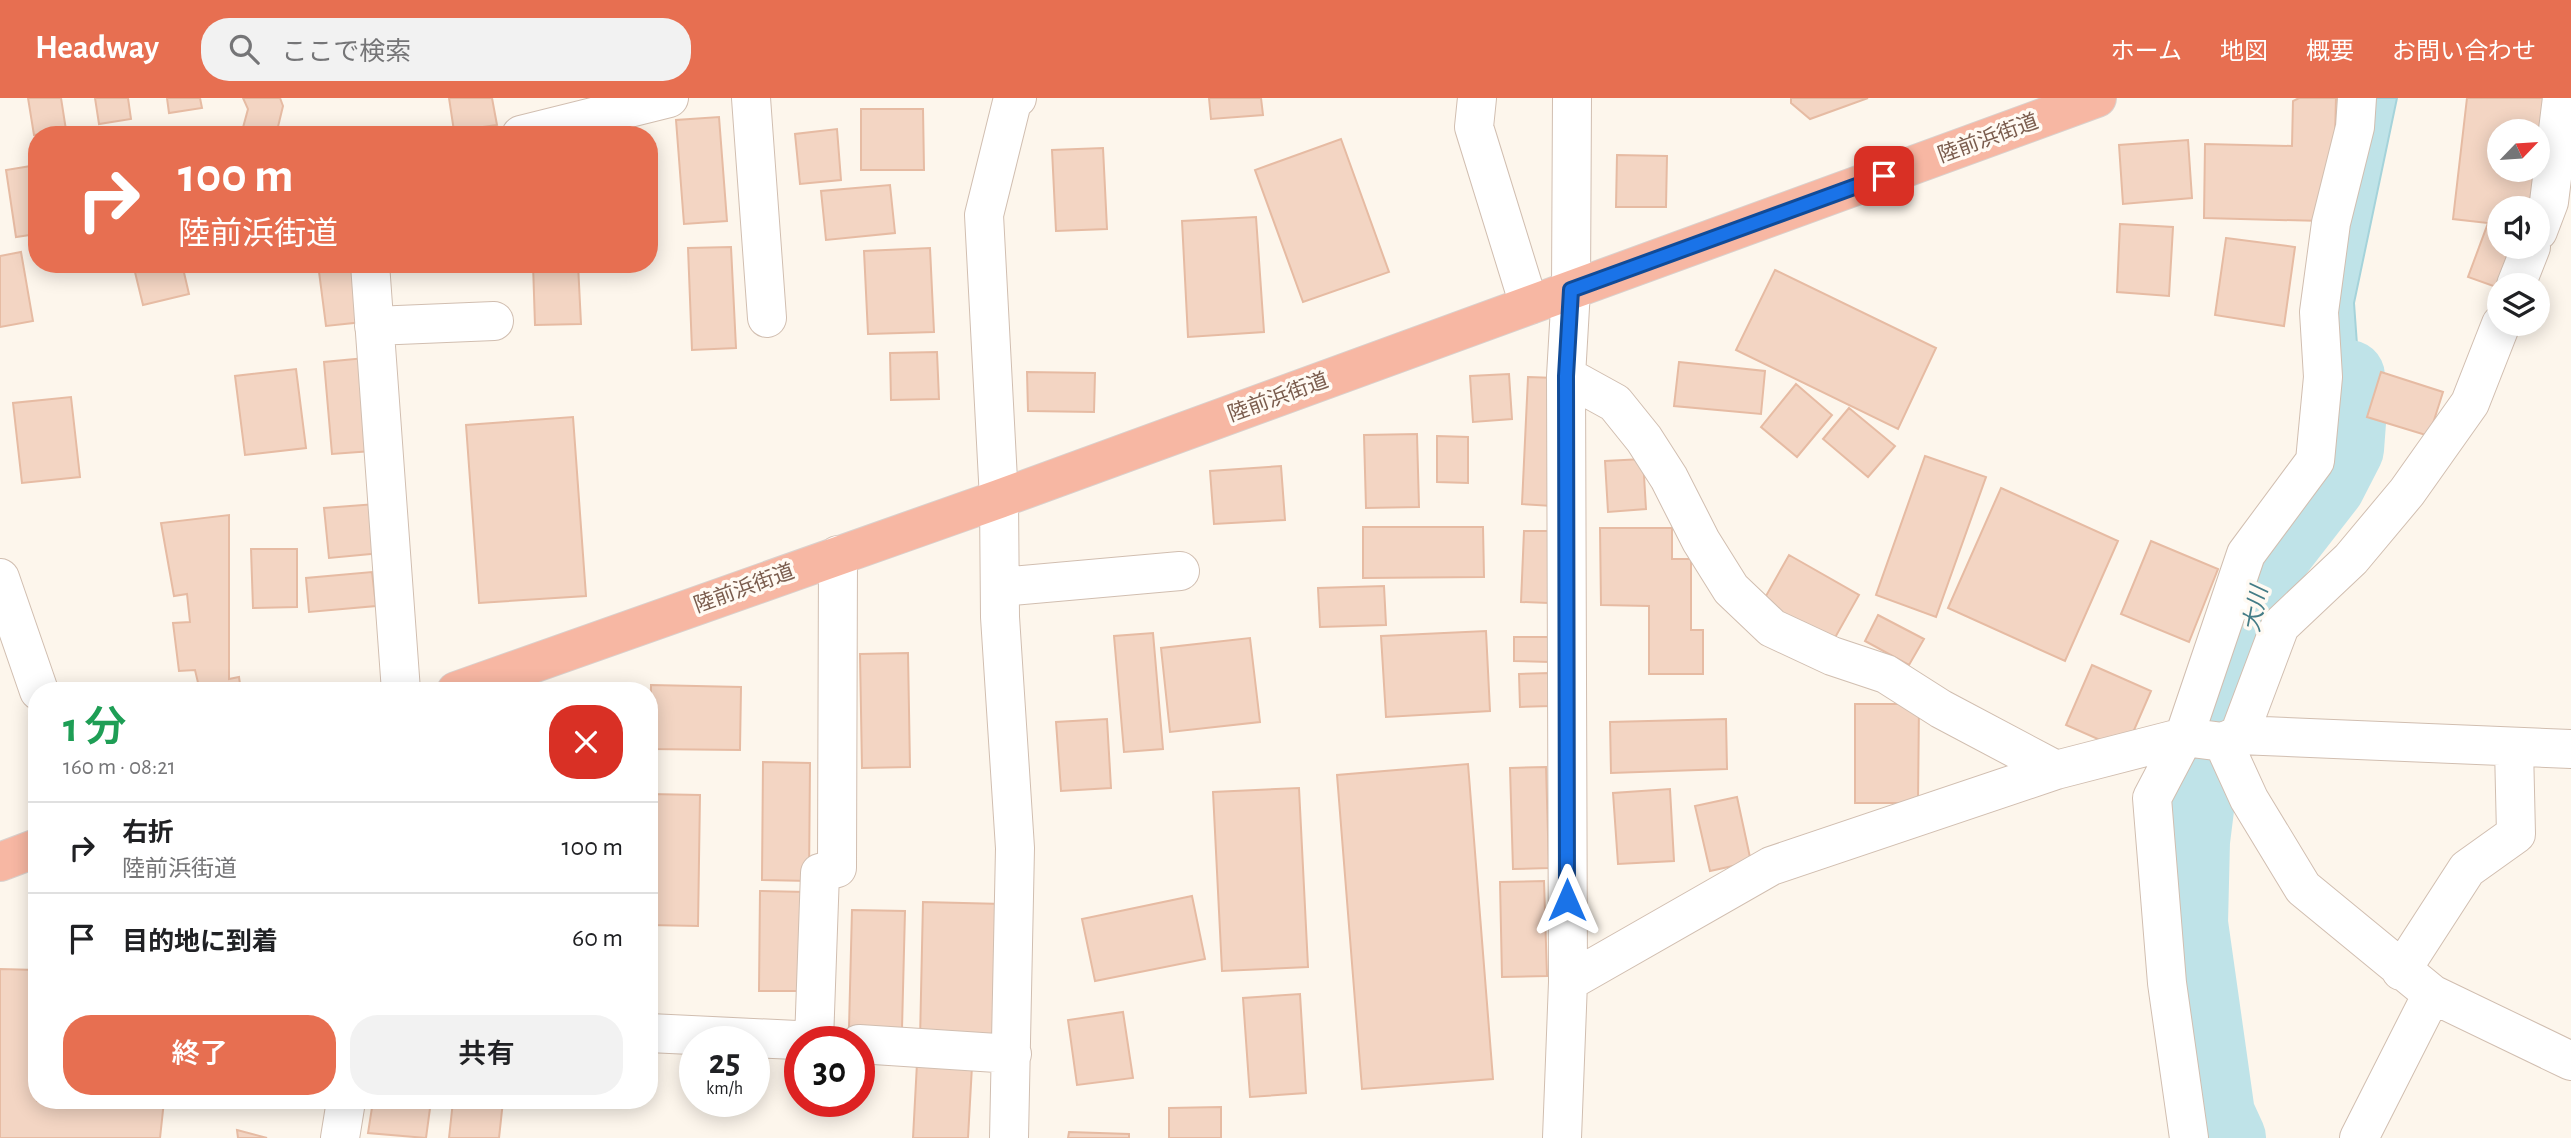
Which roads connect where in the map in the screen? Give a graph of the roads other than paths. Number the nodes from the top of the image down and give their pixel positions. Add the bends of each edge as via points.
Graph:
1 (669, 98) edge
2 (751, 98) edge
3 (1477, 98) edge
4 (1572, 98) edge
5 (2357, 98) edge
6 (2562, 98) edge
7 (1010, 99) edge
8 (2094, 99) edge
9 (558, 126) edge
10 (2550, 196) edge
11 (371, 273) edge
12 (1571, 290) junction
13 (1529, 305) junction
14 (767, 317) dead end
15 (494, 321) dead end
16 (374, 326) junction
17 (2496, 336) edge
18 (1566, 376) junction
19 (999, 499) junction
20 (838, 555) junction
21 (1180, 572) dead end
22 (0, 579) edge
23 (1000, 587) junction
24 (36, 682) edge
25 (400, 682) edge
26 (481, 682) edge
27 (2184, 737) junction
28 (2231, 739) junction
29 (2514, 748) junction
30 (2571, 749) edge
31 (2056, 770) junction
32 (28, 851) edge
33 (0, 862) edge
34 (2401, 971) junction
35 (1568, 982) junction
36 (2432, 994) junction
37 (816, 1026) edge
38 (658, 1033) edge
39 (784, 1039) edge
40 (875, 1045) edge
41 (1012, 1054) junction
42 (2571, 1061) edge
43 (345, 1109) edge
44 (340, 1138) edge
45 (1009, 1138) edge
46 (1562, 1138) edge
47 (2189, 1138) edge
48 (2359, 1138) edge

1 - 9 street
2 - 14 street
3 - 13 street via 1474,127
4 - 12 street
5 - 27 street via 2355,127 2331,223 2319,312 2323,377 2315,461 2246,554
6 - 10 street
7 - 19 street via 984,215
8 - 12 highway, 陸前浜街道
11 - 16 street
12 - 13 highway, 陸前浜街道
12 - 18 street
13 - 19 highway, 陸前浜街道
15 - 16 street
16 - 25 street
17 - 28 street via 2470,403 2407,492 2351,559 2280,626
18 - 31 street via 1615,403 1669,478 1731,589 1772,628 1832,656 1886,674
18 - 35 street
19 - 20 highway, 陸前浜街道
19 - 23 street
20 - 26 highway, 陸前浜街道
20 - 37 street via 837,868 820,873
21 - 23 street
22 - 24 street
23 - 41 street via 1016,848
27 - 28 street
27 - 31 street
27 - 47 street via 2152,798 2167,983
28 - 29 street
28 - 34 street via 2249,799 2303,888
29 - 30 street
29 - 34 street via 2516,834 2467,869
31 - 35 street via 1771,866
32 - 33 highway
34 - 36 street
35 - 46 street
36 - 42 street
36 - 48 street
38 - 39 street
40 - 41 street
41 - 45 street
43 - 44 street

